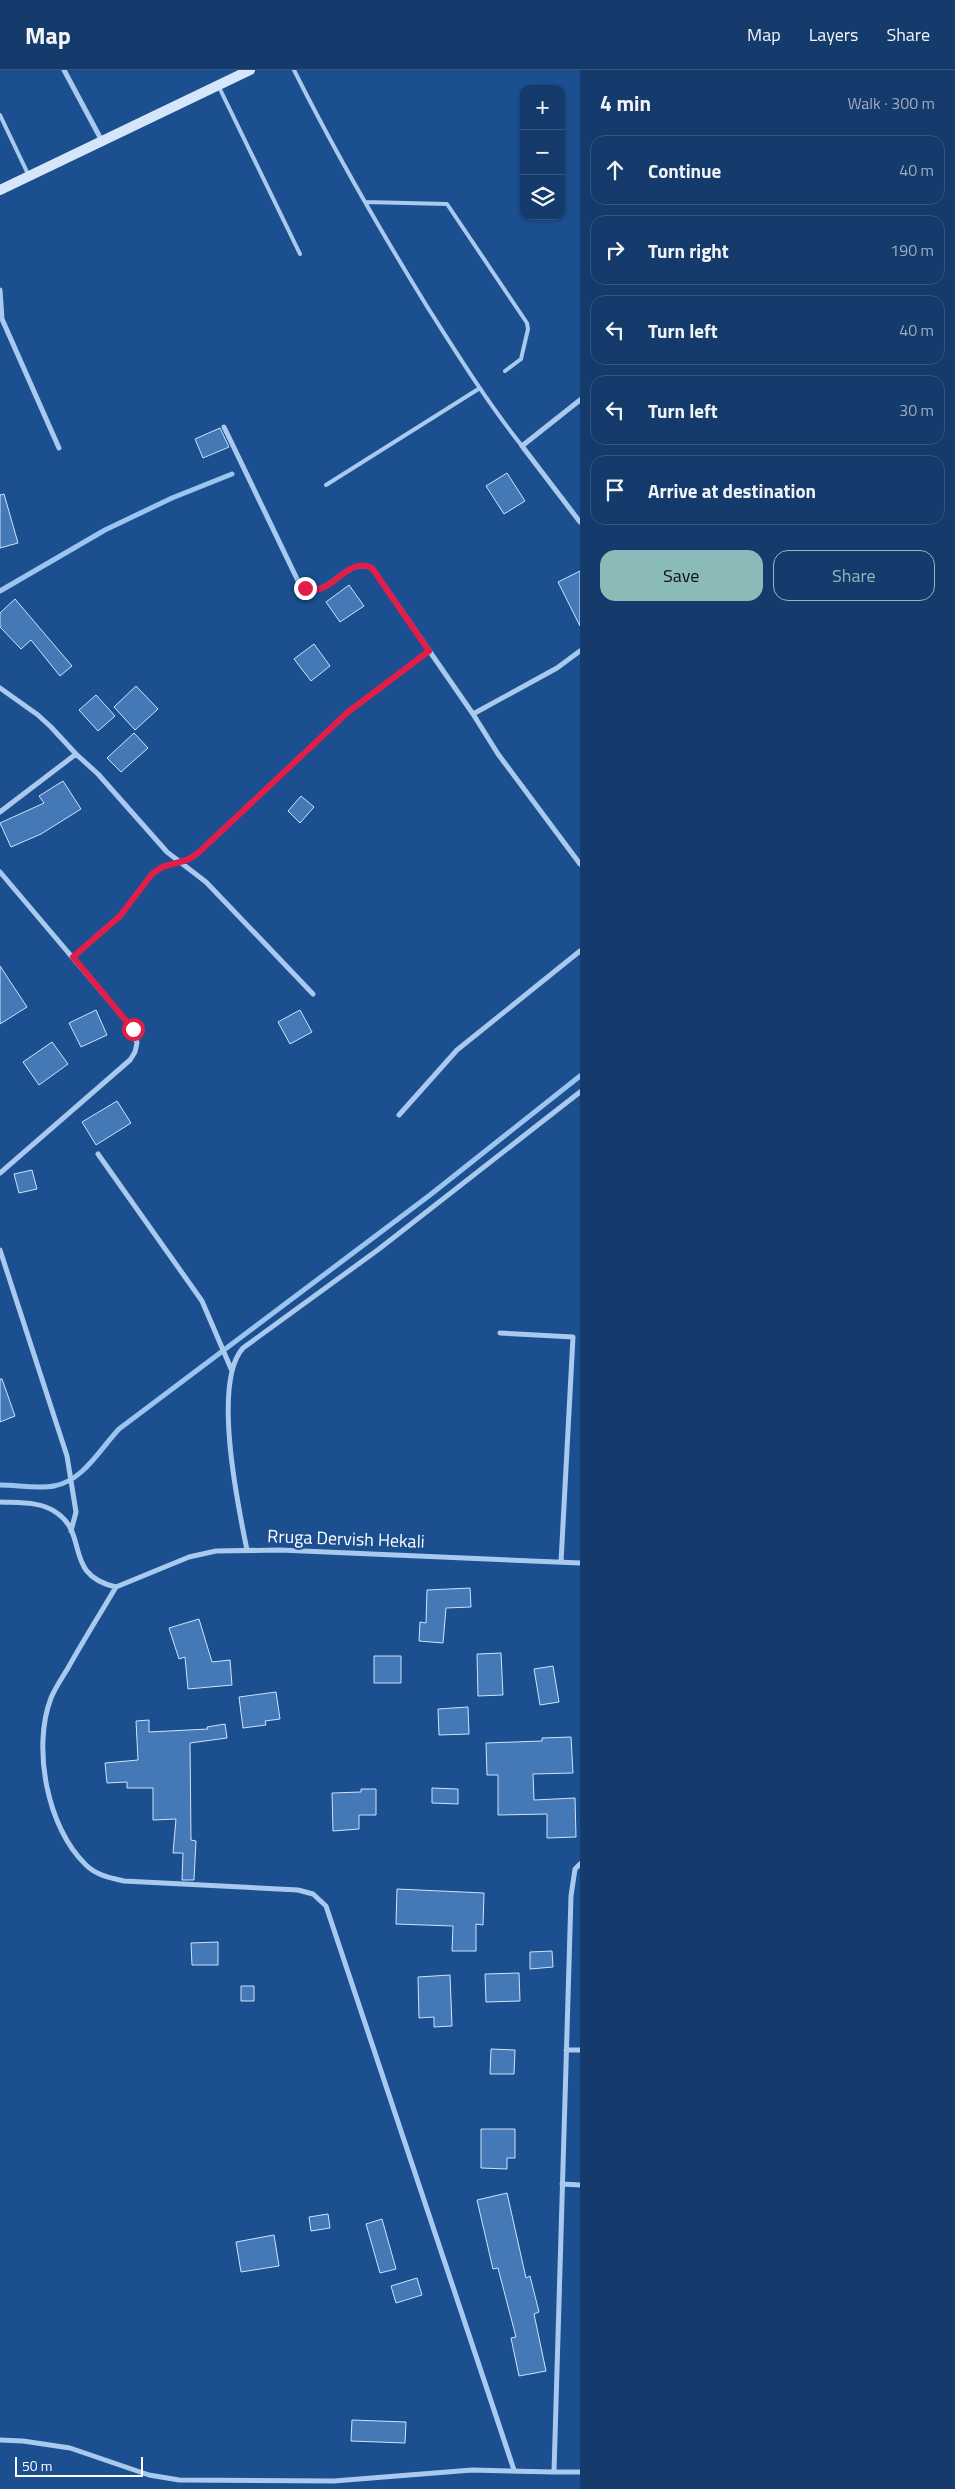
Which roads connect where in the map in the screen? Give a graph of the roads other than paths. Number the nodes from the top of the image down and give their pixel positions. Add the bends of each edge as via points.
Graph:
1 (64, 70) edge
2 (250, 70) edge
3 (294, 70) edge
4 (218, 85) junction
5 (0, 116) edge
6 (102, 141) junction
7 (29, 176) junction
8 (0, 190) edge
9 (365, 202) junction
10 (300, 254) dead end
11 (0, 290) edge
12 (505, 370) dead end
13 (480, 388) junction
14 (580, 400) edge
15 (224, 427) dead end
16 (522, 446) junction
17 (59, 448) dead end
18 (326, 485) dead end
19 (580, 522) edge
20 (429, 651) junction
21 (580, 651) edge
22 (0, 688) edge
23 (473, 714) junction
24 (76, 754) junction
25 (0, 812) edge
26 (179, 863) junction
27 (580, 864) edge
28 (0, 872) edge
29 (580, 951) edge
30 (73, 957) junction
31 (313, 994) dead end
32 (580, 1092) edge
33 (399, 1116) dead end
34 (98, 1154) dead end
35 (0, 1173) edge
36 (0, 1250) edge
37 (500, 1333) dead end
38 (232, 1371) junction
39 (0, 1502) edge
40 (71, 1531) junction
41 (247, 1550) junction
42 (561, 1562) junction
43 (580, 1563) edge
44 (116, 1587) junction
45 (580, 1864) edge
46 (566, 2050) junction
47 (580, 2050) edge
48 (562, 2184) junction
49 (580, 2185) edge
50 (0, 2440) edge
51 (514, 2470) junction
52 (554, 2472) junction
53 (580, 2472) edge

1 - 6 street
2 - 4 main road
3 - 9 lane
4 - 6 main road
4 - 10 lane
5 - 7 lane
6 - 7 main road
7 - 8 main road
9 - 12 lane via 447,204 527,323 521,359
9 - 13 lane
11 - 17 street via 2,319
13 - 16 lane
13 - 18 lane
14 - 16 street
15 - 20 street via 299,583 317,590 325,588 349,569 366,565 372,568
16 - 19 street
20 - 23 street
20 - 26 street via 348,712 197,854
21 - 23 street via 557,668
22 - 24 street via 38,715
23 - 27 street via 498,754
24 - 25 street
24 - 26 street
26 - 30 street via 162,867 152,874 120,916
26 - 31 street via 206,882
28 - 30 street
29 - 33 street via 457,1050
30 - 35 street via 133,1029 137,1043 135,1052 130,1060
32 - 38 street via 379,1249 243,1348 236,1356
34 - 38 street via 202,1301
36 - 40 street via 67,1456 76,1512
37 - 42 street via 573,1337
38 - 41 street via 229,1424 237,1500
39 - 40 street via 45,1507 57,1513
40 - 44 street via 89,1576
41 - 42 street, Rruga Dervish Hekali
41 - 44 street, Rruga Dervish Hekali via 216,1551 188,1557
42 - 43 street, Rruga Dervish Hekali
44 - 51 street via 51,1698 44,1727 44,1746 46,1792 56,1821 86,1866 104,1877 124,1881 298,1890 313,1894 326,1906
45 - 46 street via 575,1870 570,1896
46 - 47 street
46 - 48 street
48 - 49 street
48 - 52 street
50 - 51 street via 23,2440 70,2448 149,2475 179,2480 334,2481 434,2471
51 - 52 street
52 - 53 street

